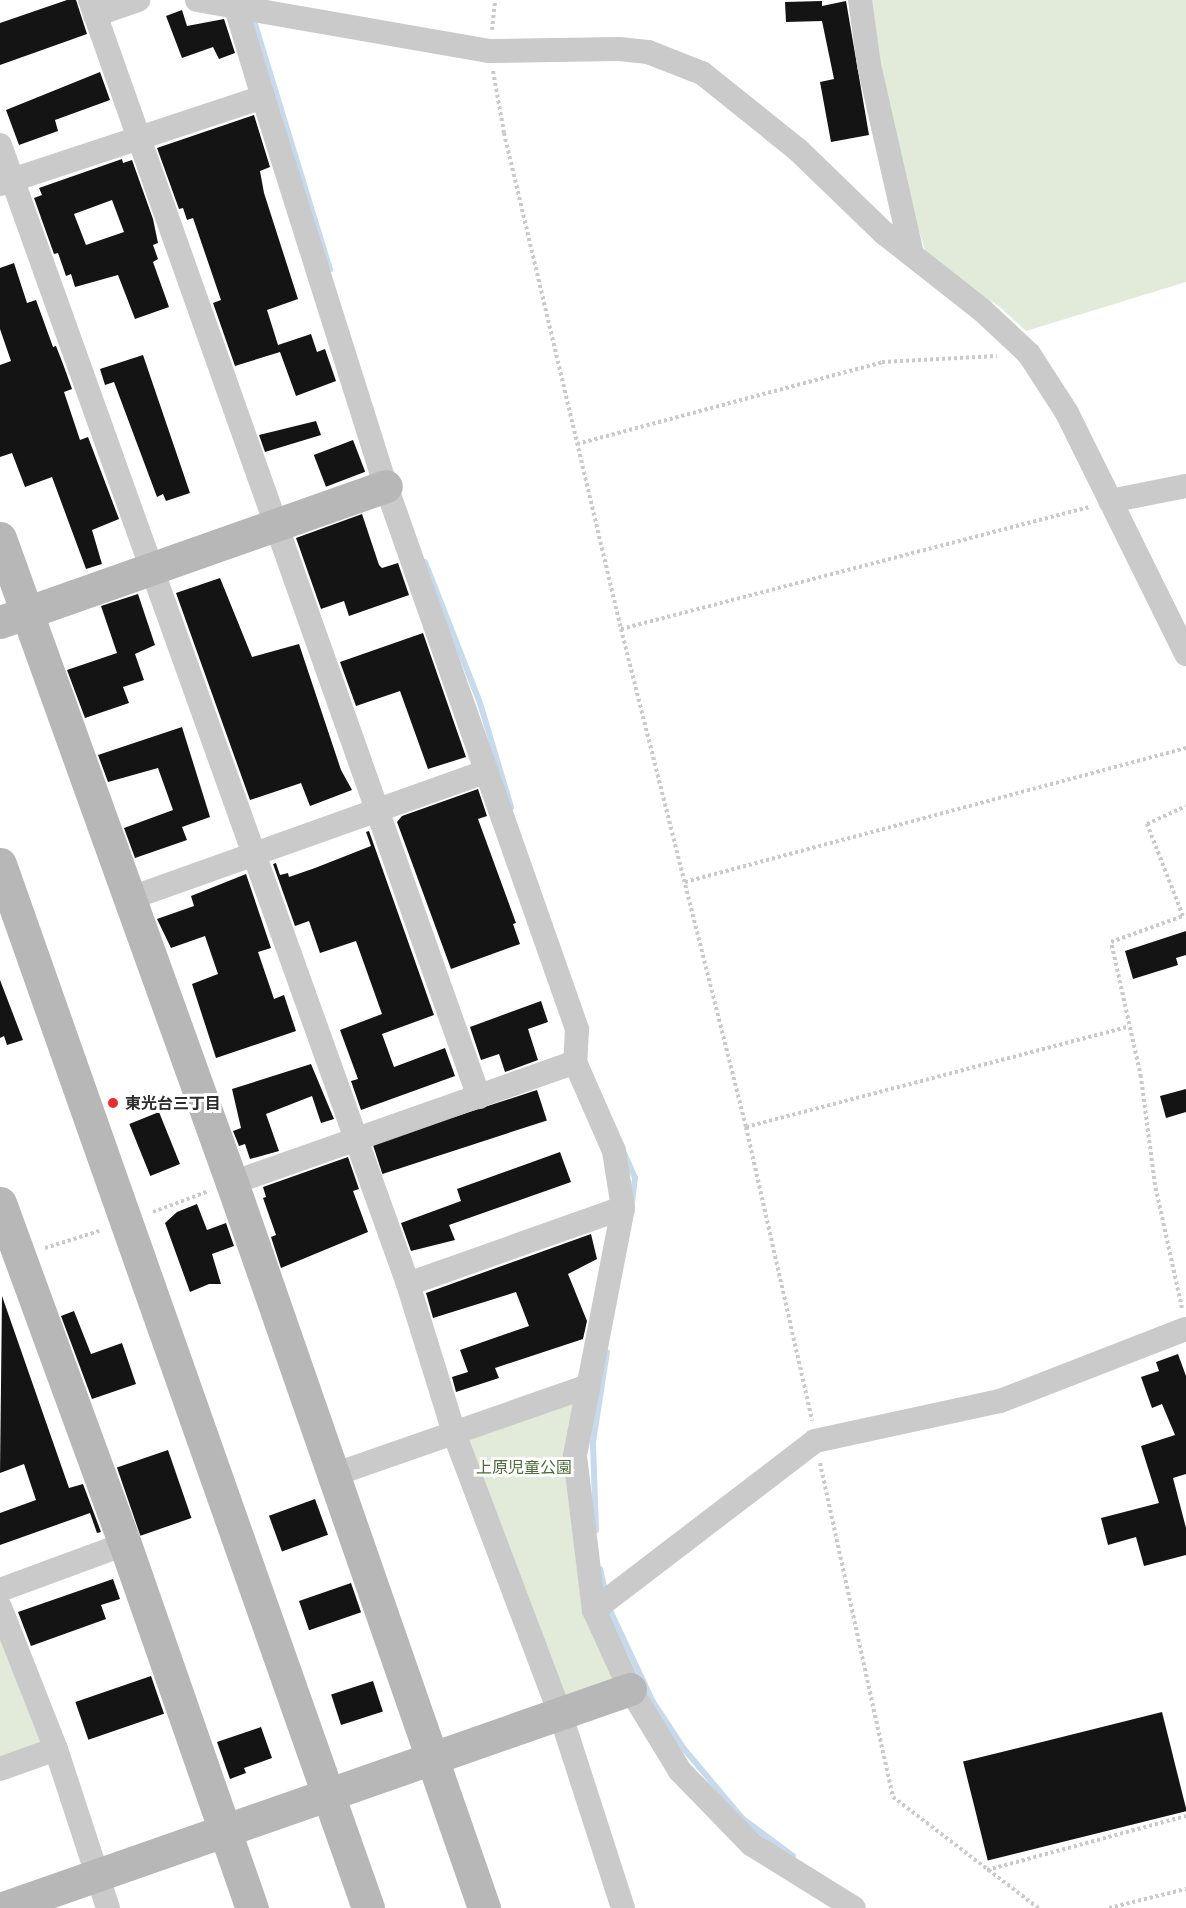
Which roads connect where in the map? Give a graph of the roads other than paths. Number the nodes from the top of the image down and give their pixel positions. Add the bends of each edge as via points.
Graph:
1 (138, 0) edge
2 (197, 0) edge
3 (860, 0) edge
4 (237, 4) edge
5 (93, 7) edge
6 (262, 97) junction
7 (139, 137) junction
8 (0, 145) edge
9 (6, 182) edge
10 (912, 255) junction
11 (386, 486) junction
12 (1186, 486) edge
13 (1110, 501) junction
14 (277, 524) junction
15 (0, 538) edge
16 (152, 568) junction
17 (13, 618) edge
18 (1186, 654) edge
19 (487, 771) junction
20 (378, 810) junction
21 (253, 856) junction
22 (0, 864) edge
23 (128, 899) junction
24 (575, 1062) junction
25 (479, 1097) junction
26 (352, 1138) junction
27 (232, 1183) junction
28 (0, 1203) edge
29 (623, 1208) junction
30 (9, 1260) edge
31 (408, 1284) junction
32 (1185, 1321) edge
33 (588, 1386) junction
34 (454, 1433) junction
35 (333, 1475) junction
36 (125, 1544) junction
37 (0, 1590) edge
38 (0, 1607) edge
39 (594, 1610) junction
40 (630, 1689) junction
41 (560, 1713) junction
42 (56, 1749) junction
43 (432, 1757) junction
44 (0, 1769) edge
45 (327, 1793) junction
46 (224, 1829) junction
47 (97, 1875) junction
48 (3, 1908) edge
49 (108, 1908) edge
50 (252, 1908) edge
51 (368, 1908) edge
52 (484, 1908) edge
53 (623, 1908) edge
54 (854, 1908) edge

1 - 5 street
2 - 4 street
3 - 10 street via 869,65
4 - 6 street
4 - 10 street via 490,51 648,52 702,73 796,149
5 - 7 street
6 - 7 street
6 - 11 street
7 - 9 street
7 - 14 street
8 - 9 street
9 - 16 street
10 - 13 street via 982,310 1029,354 1067,413
11 - 14 street
11 - 19 street
12 - 13 street
13 - 18 street
14 - 16 street
14 - 20 street
15 - 17 street
16 - 17 street
16 - 21 street
17 - 23 street
19 - 20 street
19 - 24 street via 577,1029
20 - 21 street
20 - 25 street
21 - 23 street
21 - 26 street
22 - 45 street
23 - 27 street
24 - 25 street
24 - 29 street via 614,1151
25 - 26 street
26 - 27 street
26 - 31 street
27 - 35 street
28 - 30 street
29 - 31 street
29 - 33 street
30 - 36 street
31 - 34 street
32 - 39 street via 1000,1401 815,1441
33 - 34 street
33 - 39 street via 575,1456
34 - 35 street
34 - 41 street
35 - 43 street
36 - 37 street
36 - 46 street
38 - 42 street
39 - 40 street
40 - 41 street
40 - 54 street via 680,1771 751,1844
41 - 43 street
41 - 53 street
42 - 44 street
42 - 47 street
43 - 45 street
43 - 52 street
45 - 46 street
45 - 51 street
46 - 47 street
46 - 50 street
47 - 48 street
47 - 49 street

